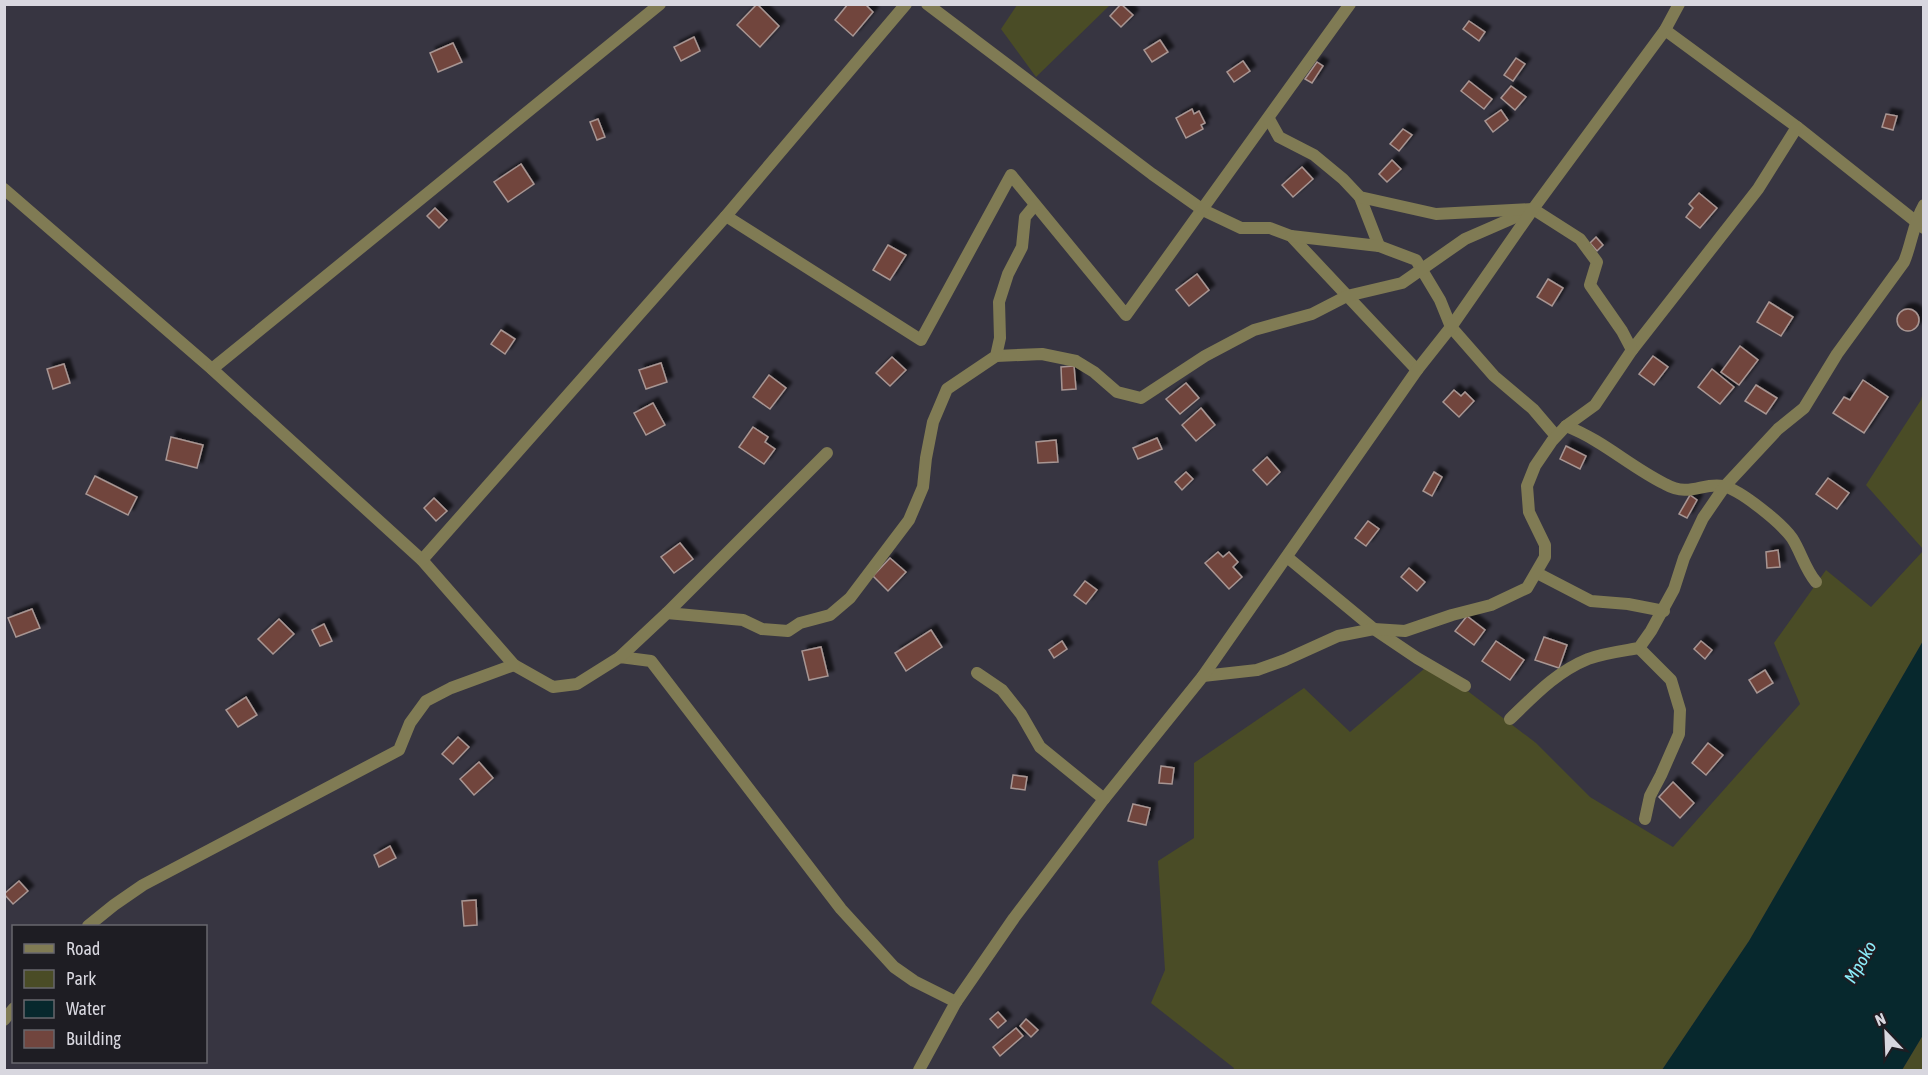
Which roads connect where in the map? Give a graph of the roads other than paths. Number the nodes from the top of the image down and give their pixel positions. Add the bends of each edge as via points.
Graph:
1 (660, 4) edge
2 (906, 4) edge
3 (927, 4) edge
4 (1350, 4) edge
5 (1679, 4) edge
6 (1665, 30) junction
7 (1269, 119) junction
8 (1797, 128) junction
9 (4, 189) edge
10 (1360, 197) junction
11 (1035, 204) junction
12 (1923, 206) edge
13 (1533, 209) junction
14 (1203, 210) junction
15 (726, 216) junction
16 (1919, 224) edge
17 (1291, 236) junction
18 (1379, 246) junction
19 (1422, 268) junction
20 (1347, 296) junction
21 (1451, 327) junction
22 (1632, 350) junction
23 (996, 356) junction
24 (212, 369) junction
25 (1417, 370) junction
26 (1566, 426) junction
27 (1556, 436) junction
28 (827, 453) dead end
29 (1725, 486) junction
30 (1287, 557) junction
31 (422, 560) junction
32 (1537, 573) junction
33 (1816, 582) dead end
34 (1664, 611) junction
35 (667, 613) junction
36 (1374, 629) junction
37 (1639, 648) junction
38 (620, 657) junction
39 (514, 665) junction
40 (977, 673) dead end
41 (1203, 676) junction
42 (1465, 686) dead end
43 (1510, 719) dead end
44 (1104, 799) junction
45 (1645, 819) dead end
46 (90, 925) edge
47 (956, 1002) junction
48 (918, 1071) edge

1 - 24 street
2 - 15 street
3 - 14 street
4 - 7 street
5 - 6 street
6 - 8 street
6 - 13 street
7 - 10 street via 1279,137 1314,155
7 - 14 street
8 - 16 street
8 - 22 street via 1758,189
9 - 24 street
10 - 13 street via 1436,214
10 - 18 street
11 - 14 street via 1126,315
11 - 15 street via 1011,175 921,340
11 - 23 street via 1025,217 1022,247 999,302
12 - 16 street
13 - 19 street via 1465,239
13 - 21 street
13 - 22 street via 1580,239 1597,262 1590,285
14 - 17 street via 1241,228 1270,228
15 - 31 street
16 - 29 street via 1904,262 1837,354 1804,408 1778,429
17 - 18 street
17 - 20 street
18 - 19 street via 1416,260
19 - 20 street via 1402,283
19 - 21 street
20 - 23 street via 1312,314 1254,330 1141,398 1117,392 1076,361 1042,354
20 - 25 street
21 - 25 street
21 - 27 street via 1494,376 1533,409
22 - 26 street via 1595,405
23 - 35 street via 947,389 933,422 923,487 909,520 850,598 830,615 800,623 788,631 762,629 742,620
24 - 31 street
25 - 30 street
26 - 27 street
26 - 29 street via 1603,443 1666,485 1680,490
27 - 32 street via 1535,466 1527,486 1529,512 1545,545 1545,557
28 - 35 street
29 - 33 street via 1776,520 1792,539
29 - 34 street via 1702,518
30 - 36 street
30 - 41 street
31 - 39 street
32 - 34 street via 1591,601
32 - 36 street via 1527,588 1491,605 1405,632
34 - 37 street
35 - 38 street
36 - 41 street via 1338,636 1257,670
36 - 42 street
37 - 43 street via 1589,659 1565,671
37 - 45 street via 1671,680 1680,710 1679,734 1650,796
38 - 39 street via 577,684 553,687
38 - 47 street via 651,661 841,909 894,967
39 - 46 street via 426,701 410,723 399,750 143,885
40 - 44 street via 1002,690 1040,747
41 - 44 street
44 - 47 street
47 - 48 street

